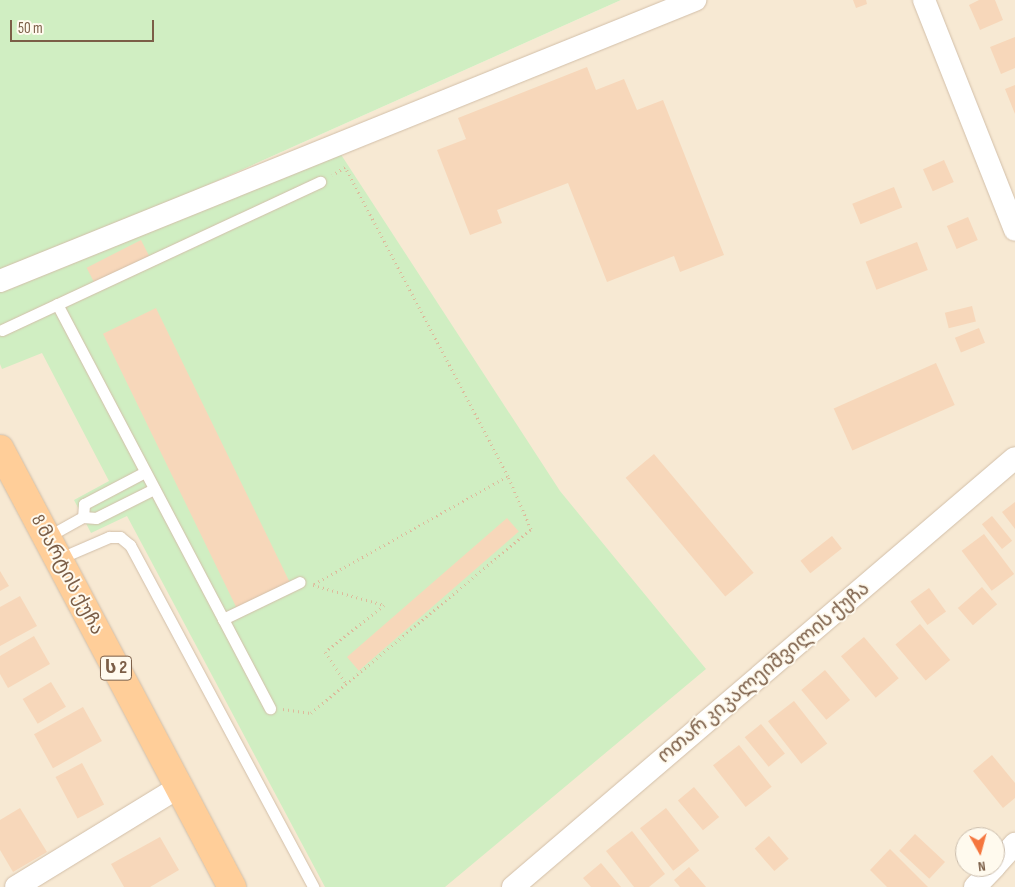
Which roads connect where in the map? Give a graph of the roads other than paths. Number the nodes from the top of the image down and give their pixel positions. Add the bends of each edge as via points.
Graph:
1 (695, 0) edge
2 (924, 0) edge
3 (320, 182) road end
4 (1015, 230) edge
5 (0, 281) edge
6 (57, 304) junction
7 (2, 330) dead end
8 (0, 449) edge
9 (1015, 458) edge
10 (145, 472) junction
11 (154, 490) junction
12 (83, 517) junction
13 (52, 548) junction
14 (300, 582) road end
15 (223, 619) junction
16 (270, 708) road end
17 (179, 787) junction
18 (1015, 844) edge
19 (1005, 854) edge
20 (984, 877) edge
21 (16, 887) edge
22 (232, 887) edge
23 (313, 887) edge
24 (513, 887) edge
25 (975, 887) edge

1 - 5 street
2 - 4 street
3 - 6 lane
6 - 7 lane
6 - 10 lane
8 - 13 highway, 8 მარტის ქუჩა / ს 2
9 - 24 street, ოთარ კიკალეიშვილის ქუჩა
10 - 11 lane
10 - 12 lane via 84,504
11 - 12 lane via 96,518
11 - 15 lane
12 - 13 lane
13 - 17 highway, 8 მარტის ქუჩა / ს 2
13 - 23 lane via 109,537 120,537 130,546
14 - 15 lane
15 - 16 lane
17 - 21 street
17 - 22 highway, 8 მარტის ქუჩა / ს 2
18 - 19 street
20 - 25 street

